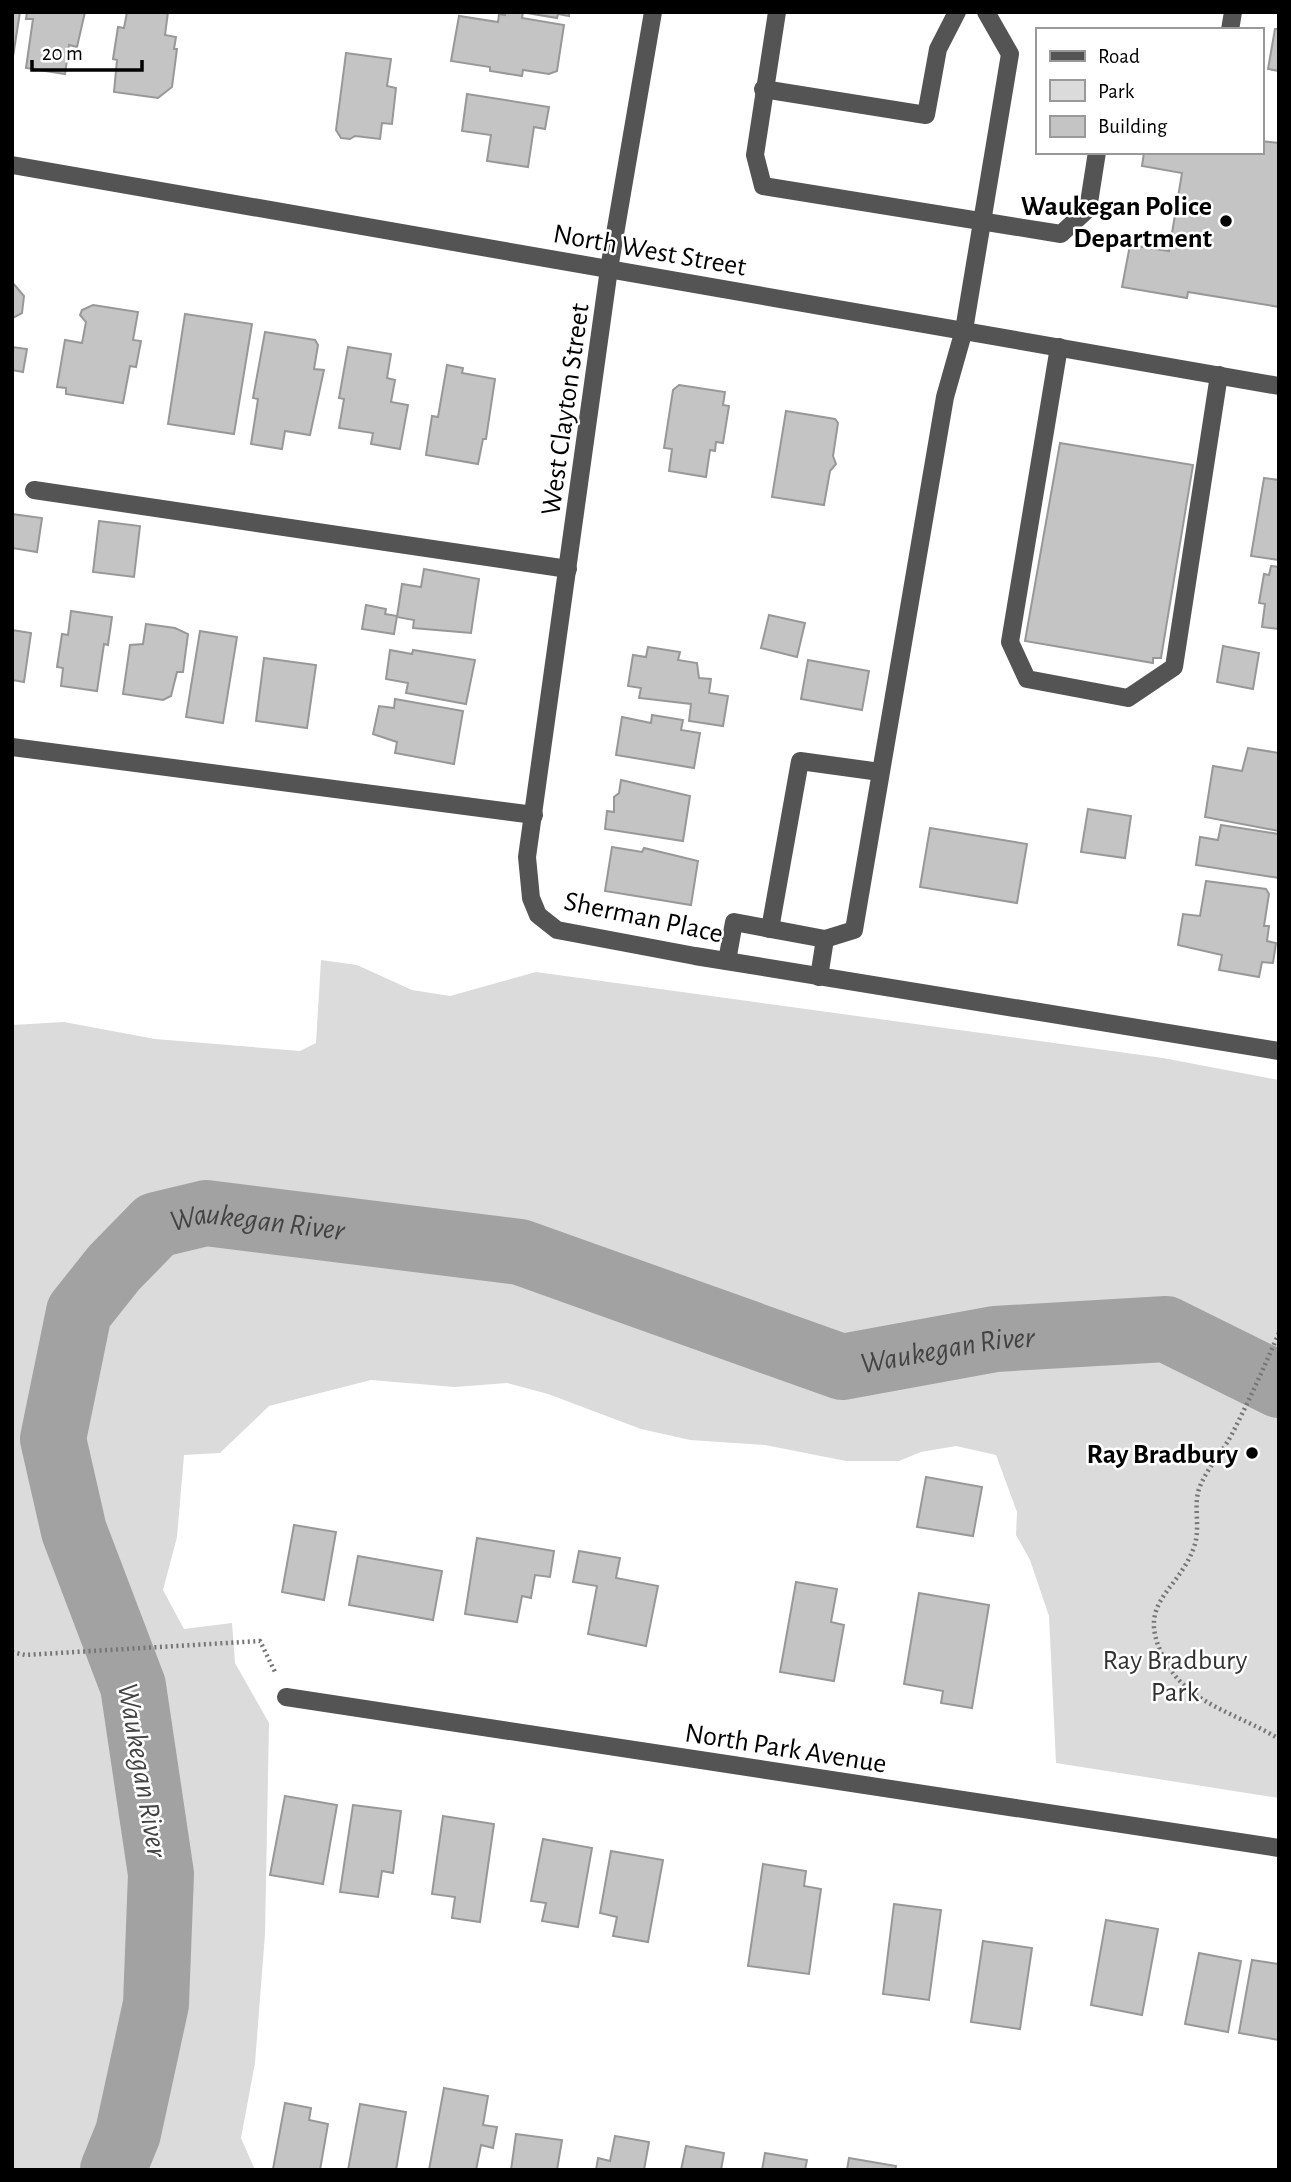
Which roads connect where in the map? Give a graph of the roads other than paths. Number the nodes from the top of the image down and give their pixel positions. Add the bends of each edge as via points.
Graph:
1 (653, 12) edge
2 (777, 12) edge
3 (957, 12) edge
4 (986, 12) edge
5 (763, 89) junction
6 (1097, 154) edge
7 (12, 165) edge
8 (983, 223) junction
9 (609, 269) junction
10 (964, 331) junction
11 (1059, 347) junction
12 (1219, 375) junction
13 (1279, 386) edge
14 (33, 490) dead end
15 (568, 569) junction
16 (12, 747) edge
17 (880, 772) junction
18 (534, 815) junction
19 (770, 929) junction
20 (825, 939) junction
21 (727, 961) junction
22 (819, 977) junction
23 (1279, 1051) edge
24 (286, 1697) road end
25 (1279, 1848) edge

1 - 9 street, West Clayton Street
2 - 5 street
3 - 5 street via 937,49 926,115
4 - 8 street via 1010,54
5 - 8 street via 755,155 763,186
6 - 8 street via 1088,209 1061,234
7 - 9 street, North West Street
8 - 10 street
9 - 10 street, North West Street
9 - 15 street, West Clayton Street
10 - 11 street, North West Street
10 - 17 street via 945,397
11 - 12 street, North West Street
11 - 12 street via 1010,642 1027,679 1128,698 1174,667
12 - 13 street, North West Street
14 - 15 street
15 - 18 street, West Clayton Street
16 - 18 street
17 - 19 street via 800,761
17 - 20 street via 854,930
18 - 21 street, Sherman Place via 527,857 531,898 538,915 558,930
19 - 20 street
19 - 21 street via 734,922
20 - 22 street
21 - 22 street, Sherman Place
22 - 23 street, Sherman Place
24 - 25 street, North Park Avenue

